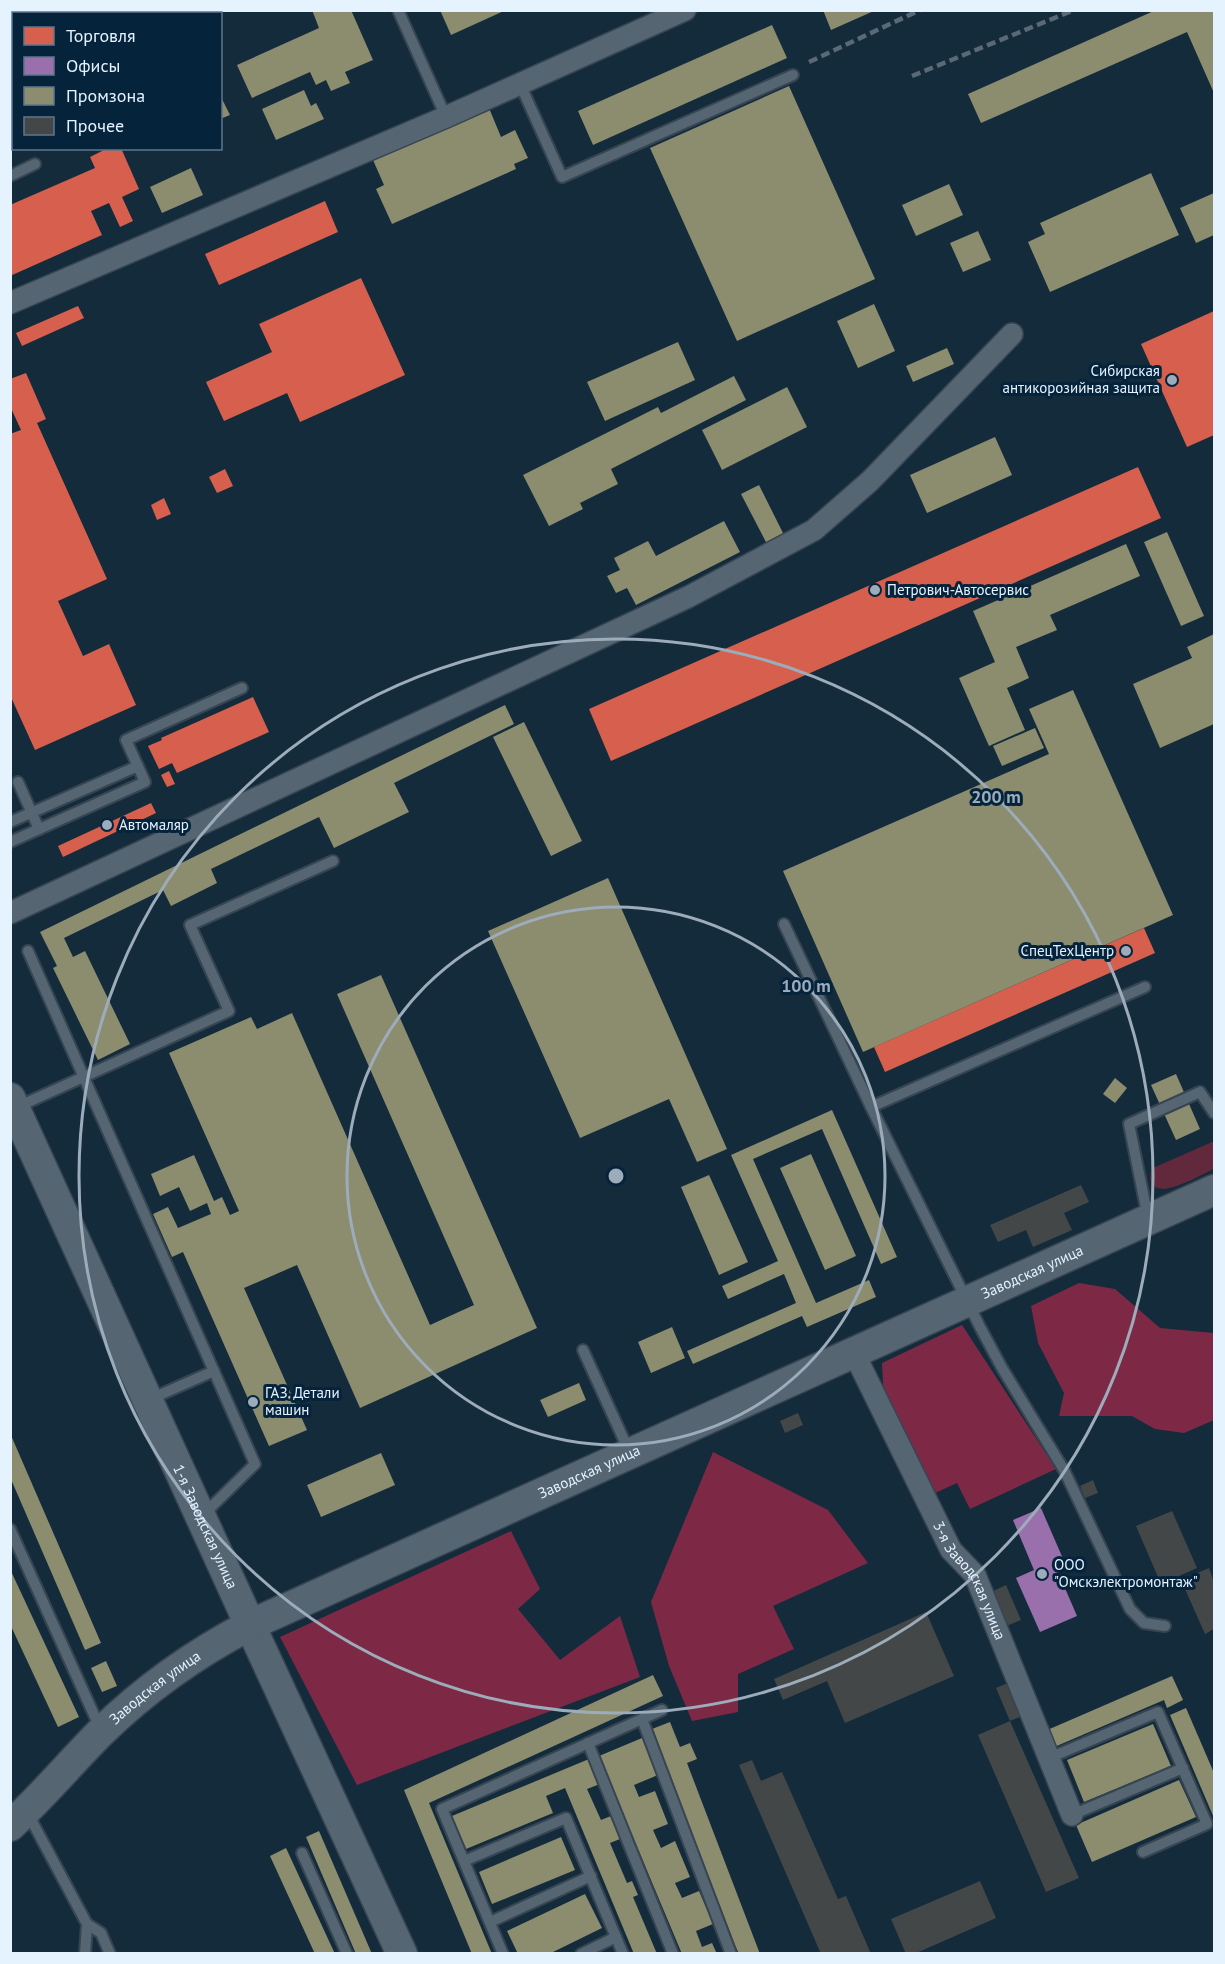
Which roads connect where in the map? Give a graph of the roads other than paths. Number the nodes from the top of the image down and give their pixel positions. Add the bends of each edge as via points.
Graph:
1 (398, 10) edge
2 (685, 10) edge
3 (793, 75) dead end
4 (520, 84) junction
5 (446, 117) junction
6 (35, 164) dead end
7 (10, 176) edge
8 (10, 303) edge
9 (1012, 334) dead end
10 (242, 688) dead end
11 (138, 766) junction
12 (18, 782) dead end
13 (32, 813) junction
14 (10, 822) edge
15 (39, 829) junction
16 (10, 842) edge
17 (333, 861) dead end
18 (10, 913) edge
19 (784, 924) dead end
20 (28, 951) dead end
21 (1144, 987) dead end
22 (84, 1077) junction
23 (13, 1103) edge
24 (871, 1107) junction
25 (1215, 1113) edge
26 (1215, 1190) edge
27 (1149, 1220) junction
28 (968, 1302) junction
29 (583, 1350) dead end
30 (854, 1353) junction
31 (214, 1371) junction
32 (147, 1400) junction
33 (630, 1454) junction
34 (201, 1516) junction
35 (10, 1529) edge
36 (250, 1625) junction
37 (1165, 1626) dead end
38 (662, 1710) dead end
39 (642, 1719) junction
40 (101, 1732) junction
41 (588, 1743) junction
42 (1048, 1758) junction
43 (1183, 1768) junction
44 (1072, 1815) joint
45 (19, 1819) edge
46 (1143, 1852) dead end
47 (302, 1853) dead end
48 (464, 1861) junction
49 (591, 1876) junction
50 (490, 1922) junction
51 (87, 1924) junction
52 (616, 1937) junction
53 (85, 1953) edge
54 (110, 1953) edge
55 (347, 1953) edge
56 (402, 1953) edge
57 (503, 1953) edge
58 (581, 1953) edge
59 (623, 1953) edge
60 (673, 1953) edge
61 (731, 1953) edge

1 - 5 lane
2 - 4 street
3 - 4 lane via 562,177
4 - 5 street
5 - 8 street
6 - 7 lane
9 - 18 street via 870,481 814,530 688,597
10 - 11 lane via 126,740
11 - 13 lane
11 - 15 lane via 145,782
12 - 13 lane
13 - 14 lane
13 - 15 lane
15 - 16 lane
17 - 22 lane via 190,925 229,1011
19 - 24 lane
20 - 22 lane
21 - 24 lane
22 - 23 lane
22 - 31 lane
23 - 32 main road, 1-я Заводская улица
24 - 28 lane
25 - 27 lane via 1200,1092 1129,1124
26 - 27 main road, Заводская улица
27 - 28 main road, Заводская улица
28 - 30 main road, Заводская улица
28 - 37 lane via 1002,1368 1064,1470 1130,1609 1144,1623
29 - 33 lane
30 - 33 main road, Заводская улица
30 - 42 street, 3-я Заводская улица via 951,1550 975,1575
31 - 32 lane
31 - 34 lane via 255,1464
32 - 34 main road, 1-я Заводская улица
33 - 36 main road, Заводская улица
34 - 36 main road, 1-я Заводская улица
35 - 40 lane
36 - 40 main road, Заводская улица via 214,1644 158,1683
36 - 56 main road, 1-я Заводская улица
38 - 39 lane
39 - 41 lane
39 - 61 lane
40 - 45 main road, Заводская улица
41 - 48 lane via 442,1809
41 - 60 lane
42 - 43 lane via 1158,1712
42 - 44 street, 3-я Заводская улица
43 - 44 lane
43 - 46 lane via 1207,1824
45 - 51 lane
47 - 55 lane
48 - 49 lane via 566,1818
48 - 50 lane
49 - 50 lane
49 - 52 lane
50 - 57 lane
51 - 53 lane
51 - 54 lane via 101,1934
52 - 58 lane
52 - 59 lane

